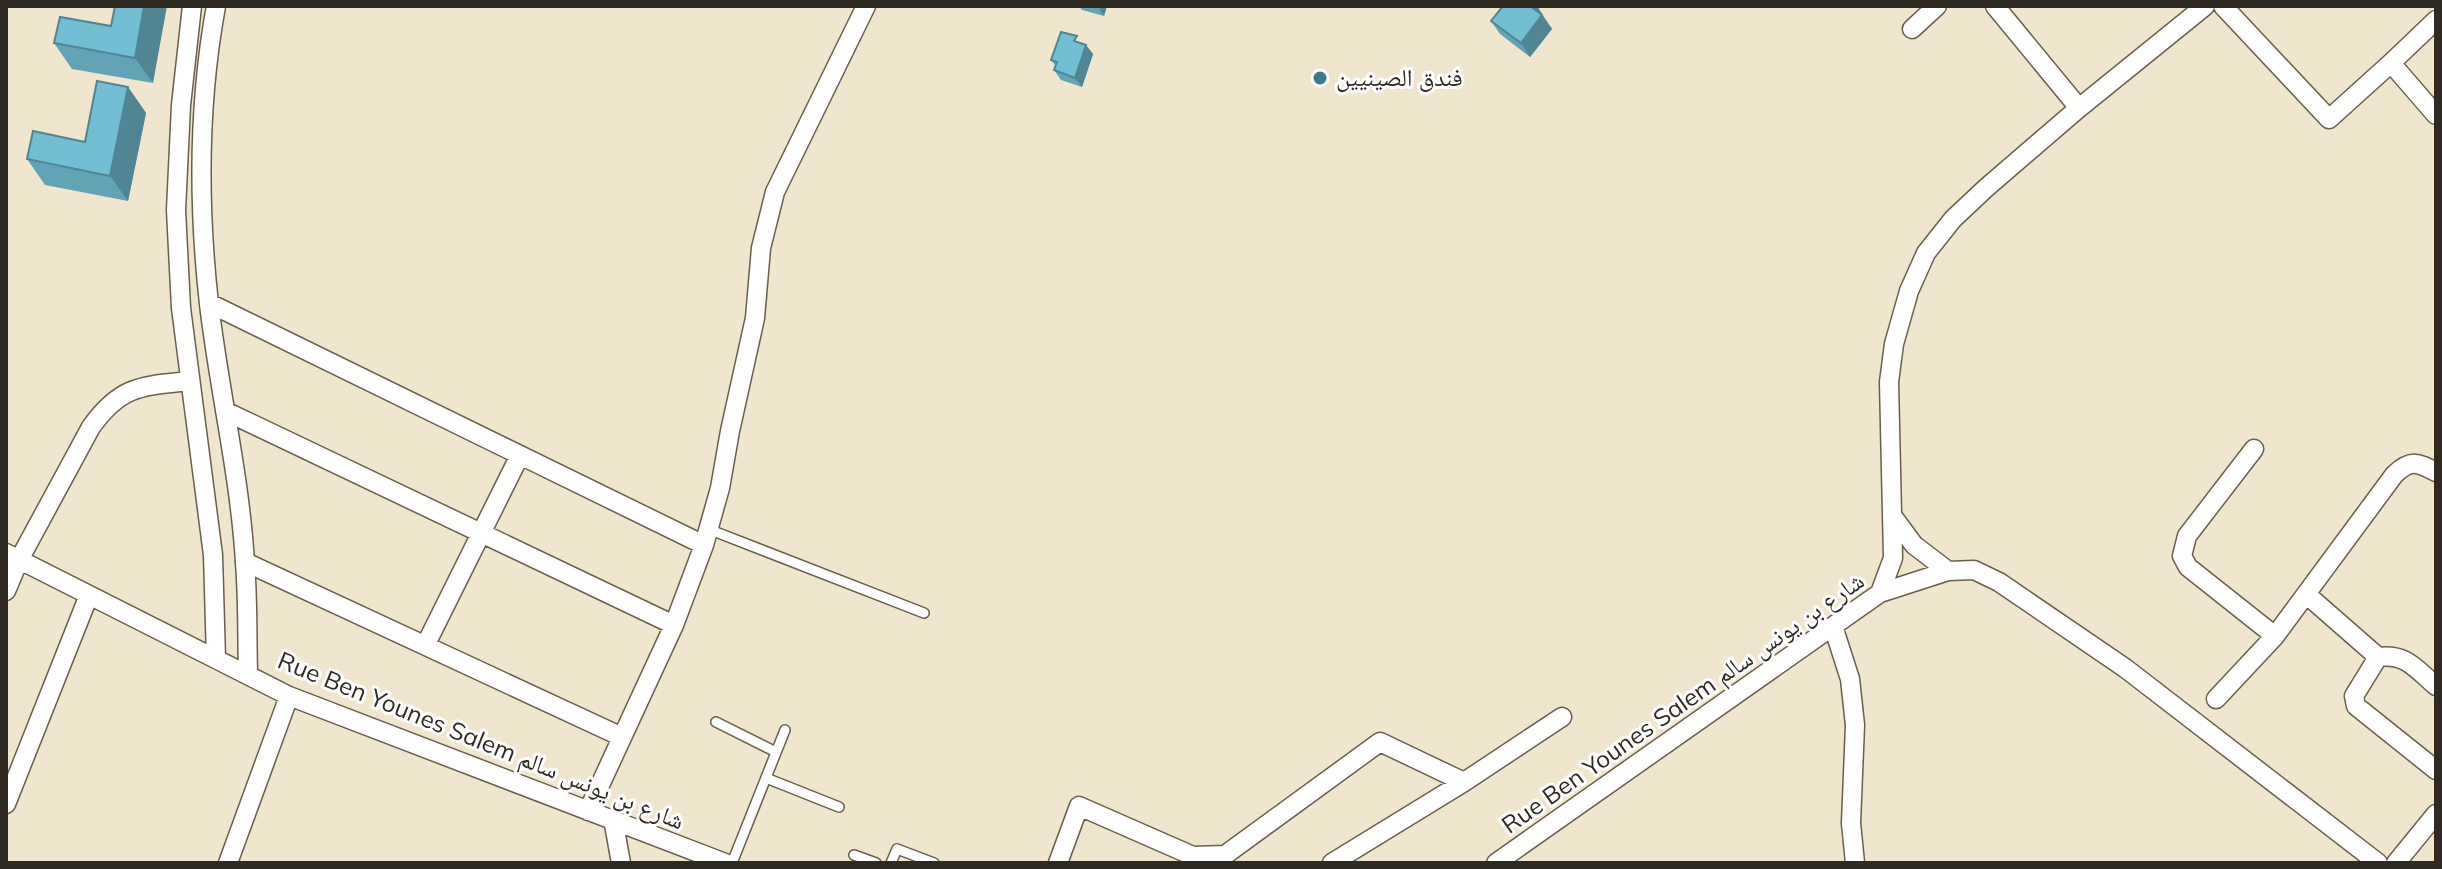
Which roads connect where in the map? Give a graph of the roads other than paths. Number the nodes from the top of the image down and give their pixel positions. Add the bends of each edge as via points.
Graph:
1 (192, 6) edge
2 (216, 6) edge
3 (866, 6) edge
4 (1937, 6) edge
5 (1995, 6) edge
6 (2223, 6) edge
7 (2193, 10) edge
8 (2436, 20) edge
9 (1912, 29) dead end
10 (2391, 63) junction
11 (2079, 108) junction
12 (2436, 115) edge
13 (209, 303) junction
14 (190, 381) junction
15 (225, 411) junction
16 (2254, 449) dead end
17 (520, 455) junction
18 (2436, 472) edge
19 (1894, 518) junction
20 (481, 534) junction
21 (706, 537) junction
22 (12, 556) edge
23 (245, 562) junction
24 (1948, 571) junction
25 (6, 591) edge
26 (1880, 593) junction
27 (2306, 594) junction
28 (89, 595) junction
29 (924, 613) dead end
30 (674, 625) junction
31 (1833, 626) junction
32 (2275, 636) junction
33 (426, 644) junction
34 (2378, 657) junction
35 (216, 659) junction
36 (248, 673) junction
37 (2436, 686) edge
38 (289, 696) junction
39 (2216, 699) dead end
40 (1562, 717) dead end
41 (716, 722) dead end
42 (785, 730) dead end
43 (622, 737) junction
44 (776, 752) junction
45 (2436, 770) edge
46 (766, 778) junction
47 (1464, 782) junction
48 (6, 804) edge
49 (839, 807) dead end
50 (588, 811) junction
51 (2436, 814) edge
52 (613, 819) junction
53 (854, 855) dead end
54 (931, 862) edge
55 (228, 863) edge
56 (621, 863) edge
57 (725, 863) edge
58 (732, 863) edge
59 (876, 863) edge
60 (891, 863) edge
61 (1058, 863) edge
62 (1332, 863) edge
63 (1496, 863) edge
64 (1855, 863) edge
65 (2378, 863) edge
66 (2396, 863) edge

1 - 14 street via 176,210
2 - 13 street via 200,160
3 - 21 street via 775,192 761,248 755,318
4 - 9 street
5 - 11 street
6 - 10 street via 2329,119
7 - 11 street
8 - 10 street
10 - 12 street
11 - 19 street via 1953,219 1920,266 1894,344 1889,382
13 - 15 street
13 - 17 street
14 - 22 street via 147,386 119,395 105,407
14 - 35 street via 213,555
15 - 20 street
15 - 23 street
16 - 32 street via 2187,536 2182,556 2188,567
17 - 20 street
17 - 21 street
18 - 27 street via 2422,464 2403,465
19 - 24 street via 1914,545
19 - 26 street via 1893,558
20 - 30 street
20 - 33 street
21 - 29 lane
21 - 30 street
22 - 25 street
22 - 28 street, Rue Ben Younes Salem شارع بن يونس سالم
23 - 33 street
23 - 36 street
24 - 26 street, Rue Ben Younes Salem شارع بن يونس سالم
24 - 65 street, Rue Ben Younes Salem شارع بن يونس سالم via 1974,570 1999,582 2076,634
26 - 31 street, Rue Ben Younes Salem شارع بن يونس سالم
27 - 32 street
27 - 34 street
28 - 35 street, Rue Ben Younes Salem شارع بن يونس سالم
28 - 48 street
30 - 43 street
31 - 63 street, Rue Ben Younes Salem شارع بن يونس سالم
31 - 64 street via 1850,679 1855,725
32 - 39 street
33 - 43 street
34 - 37 street via 2403,657
34 - 45 street via 2354,696 2356,706
35 - 36 street, Rue Ben Younes Salem شارع بن يونس سالم
36 - 38 street, Rue Ben Younes Salem شارع بن يونس سالم
38 - 50 street, Rue Ben Younes Salem شارع بن يونس سالم
38 - 55 street
40 - 47 street
41 - 44 lane
42 - 44 lane
43 - 50 street
44 - 46 lane
46 - 49 lane
46 - 58 lane
47 - 61 street via 1380,742 1225,855 1193,856 1079,806
47 - 62 street
50 - 52 street, Rue Ben Younes Salem شارع بن يونس سالم
51 - 66 street
52 - 56 street
52 - 57 street, Rue Ben Younes Salem شارع بن يونس سالم
53 - 59 lane
54 - 60 lane via 897,849

